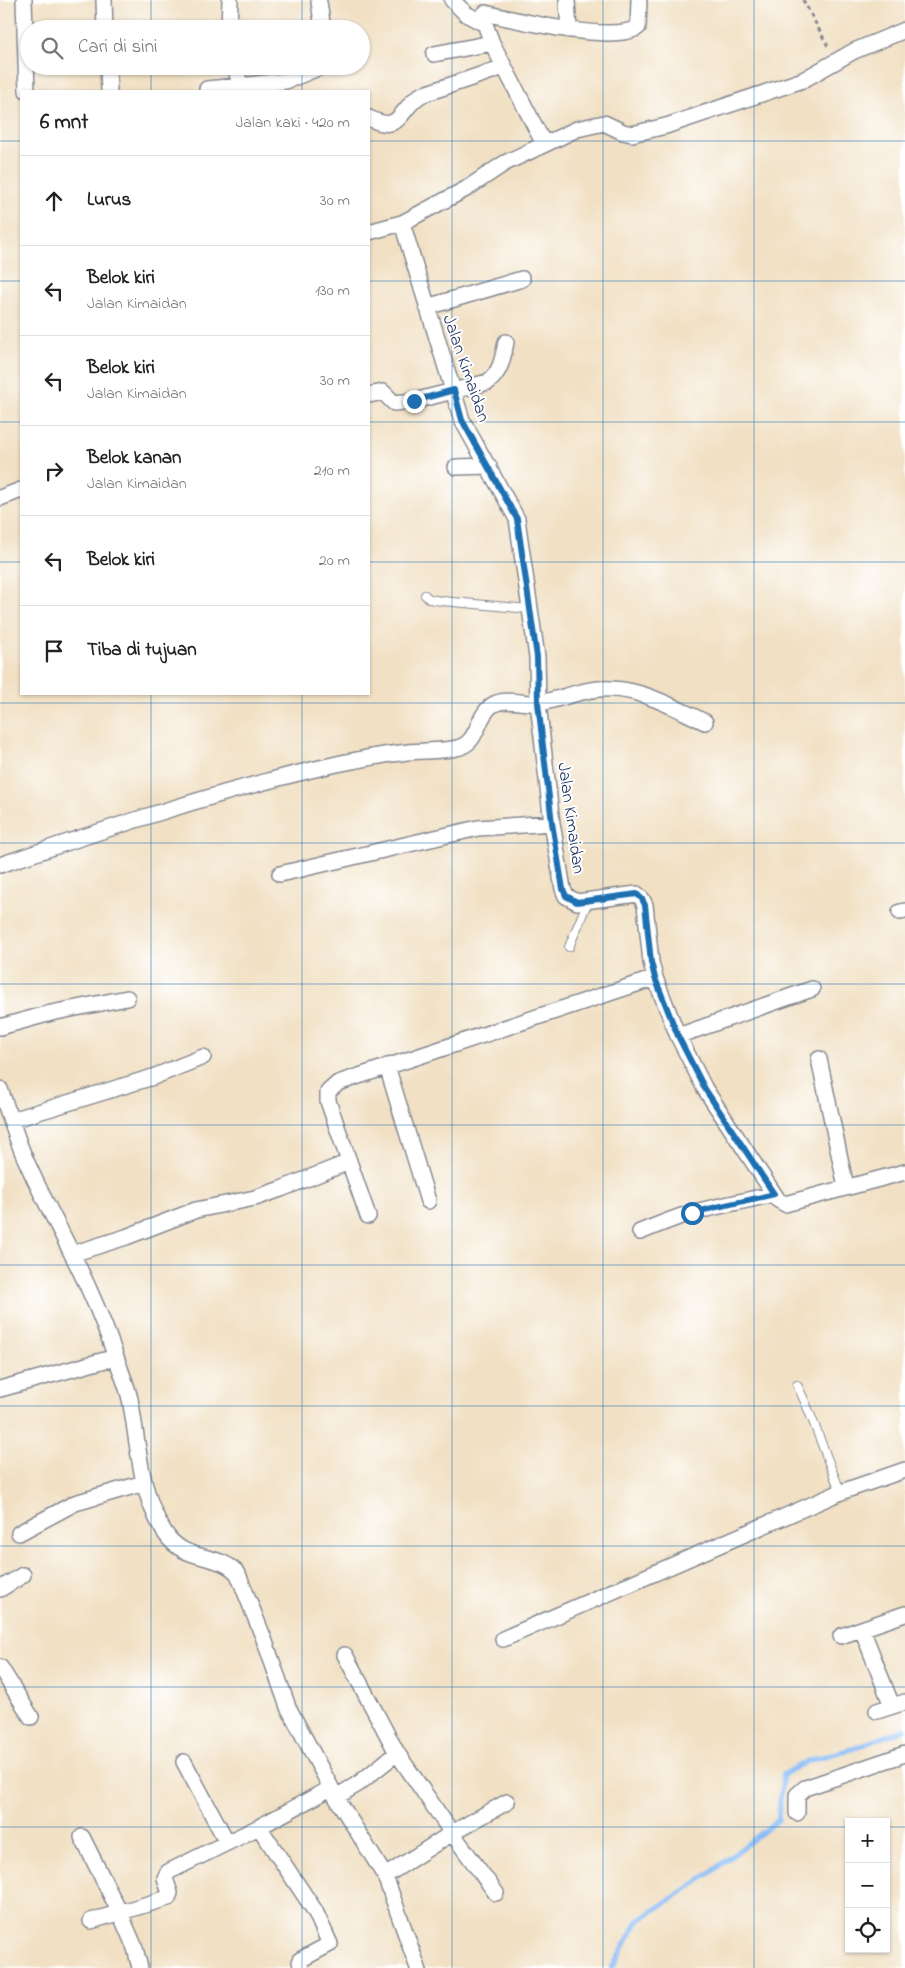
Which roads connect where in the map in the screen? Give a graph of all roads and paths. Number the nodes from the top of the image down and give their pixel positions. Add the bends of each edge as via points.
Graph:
1 (24, 0) edge
2 (104, 0) edge
3 (230, 0) edge
4 (452, 0) edge
5 (567, 0) edge
6 (639, 0) edge
7 (803, 0) edge
8 (319, 2) dead end
9 (485, 12) edge
10 (25, 20) edge
11 (105, 20) edge
12 (229, 20) edge
13 (322, 20) edge
14 (569, 30) junction
15 (905, 30) edge
16 (492, 43) junction
17 (434, 54) dead end
18 (837, 61) junction
19 (504, 67) junction
20 (27, 75) edge
21 (108, 75) edge
22 (237, 75) edge
23 (307, 75) edge
24 (240, 85) junction
25 (288, 86) edge
26 (207, 89) dead end
27 (28, 90) edge
28 (109, 90) edge
29 (370, 119) edge
30 (544, 144) junction
31 (402, 223) junction
32 (370, 232) edge
33 (522, 279) dead end
34 (427, 307) junction
35 (506, 342) dead end
36 (454, 390) junction
37 (370, 395) edge
38 (489, 466) junction
39 (456, 467) dead end
40 (20, 490) edge
41 (1, 496) edge
42 (425, 595) dead end
43 (530, 610) junction
44 (538, 703) junction
45 (705, 722) dead end
46 (552, 823) junction
47 (0, 865) edge
48 (280, 874) dead end
49 (588, 901) junction
50 (569, 947) dead end
51 (655, 978) junction
52 (812, 989) dead end
53 (127, 998) dead end
54 (0, 1027) edge
55 (678, 1036) junction
56 (203, 1058) dead end
57 (819, 1060) dead end
58 (387, 1066) junction
59 (0, 1089) edge
60 (12, 1120) junction
61 (349, 1162) junction
62 (905, 1172) edge
63 (846, 1187) junction
64 (774, 1194) junction
65 (428, 1201) dead end
66 (368, 1216) dead end
67 (640, 1232) dead end
68 (72, 1254) junction
69 (116, 1357) junction
70 (797, 1386) dead end
71 (0, 1389) edge
72 (905, 1470) edge
73 (144, 1482) junction
74 (841, 1492) junction
75 (20, 1533) dead end
76 (23, 1575) dead end
77 (0, 1589) edge
78 (905, 1614) edge
79 (862, 1629) junction
80 (841, 1636) dead end
81 (503, 1640) dead end
82 (345, 1655) dead end
83 (0, 1667) edge
84 (899, 1704) edge
85 (877, 1711) dead end
86 (31, 1717) dead end
87 (397, 1753) junction
88 (905, 1754) edge
89 (184, 1762) dead end
90 (334, 1792) junction
91 (506, 1802) dead end
92 (797, 1813) dead end
93 (259, 1827) junction
94 (452, 1833) junction
95 (82, 1837) dead end
96 (227, 1842) junction
97 (385, 1876) junction
98 (496, 1893) dead end
99 (120, 1913) junction
100 (90, 1921) dead end
101 (140, 1968) edge
102 (301, 1968) edge
103 (418, 1968) edge

1 - 10 street
2 - 11 street
3 - 12 street
4 - 9 street via 466,14
5 - 14 street
6 - 14 street via 640,21 638,27 629,32
7 - 18 path
8 - 13 street
9 - 14 street
9 - 16 street
15 - 18 street
16 - 17 street
16 - 19 street
18 - 30 street via 802,80 666,126 632,134 604,123 577,129
19 - 29 street via 421,95 399,119 392,122 380,124
19 - 30 street
20 - 27 street
21 - 28 street
22 - 24 street
23 - 25 street
24 - 25 street
24 - 26 street
30 - 31 street
31 - 32 street
31 - 34 street, Jalan Kimaidan
33 - 34 street
34 - 36 street, Jalan Kimaidan
35 - 36 street via 500,368 494,378
36 - 37 street via 394,403 383,392
36 - 38 street, Jalan Kimaidan via 462,420
38 - 39 street
38 - 43 street, Jalan Kimaidan via 517,519
40 - 41 street
42 - 43 lane via 442,601
43 - 44 street, Jalan Kimaidan via 537,657
44 - 45 street via 592,690 619,688 645,694
44 - 46 street, Jalan Kimaidan
44 - 47 street via 501,701 491,706 468,743 458,748 401,752 337,764 234,791
46 - 48 street via 478,828
46 - 49 street, Jalan Kimaidan via 566,896 577,902
49 - 50 lane
49 - 51 street, Jalan Kimaidan via 631,894 642,899
51 - 55 street, Jalan Kimaidan
51 - 58 street
52 - 55 street
53 - 54 street
55 - 64 street, Jalan Kimaidan via 705,1089
56 - 60 street via 153,1077
57 - 63 street
58 - 61 street via 338,1083 328,1092
58 - 65 street
59 - 60 street
60 - 68 street via 20,1146
61 - 66 street
61 - 68 street via 255,1198 196,1210
62 - 63 street
63 - 64 street via 786,1204
64 - 67 street via 692,1213
68 - 69 street via 98,1308
69 - 71 street
69 - 73 street via 129,1397
70 - 74 lane
72 - 74 street
73 - 75 street via 75,1503
73 - 90 street via 152,1509 166,1535 177,1547 194,1556 224,1562 238,1574 288,1707
74 - 81 street
76 - 77 street
78 - 79 street
79 - 80 street
79 - 84 street
82 - 87 street
83 - 86 street
84 - 85 street
87 - 90 street via 358,1784
87 - 94 street
88 - 92 street via 805,1788 797,1795
89 - 96 street
90 - 93 street
90 - 97 street
91 - 94 street
93 - 96 street
93 - 102 street via 315,1910 330,1944 300,1960
94 - 97 street
94 - 98 street
95 - 99 street
96 - 99 street via 168,1872 165,1878 170,1894 168,1898
97 - 103 street
99 - 100 street
99 - 101 street

